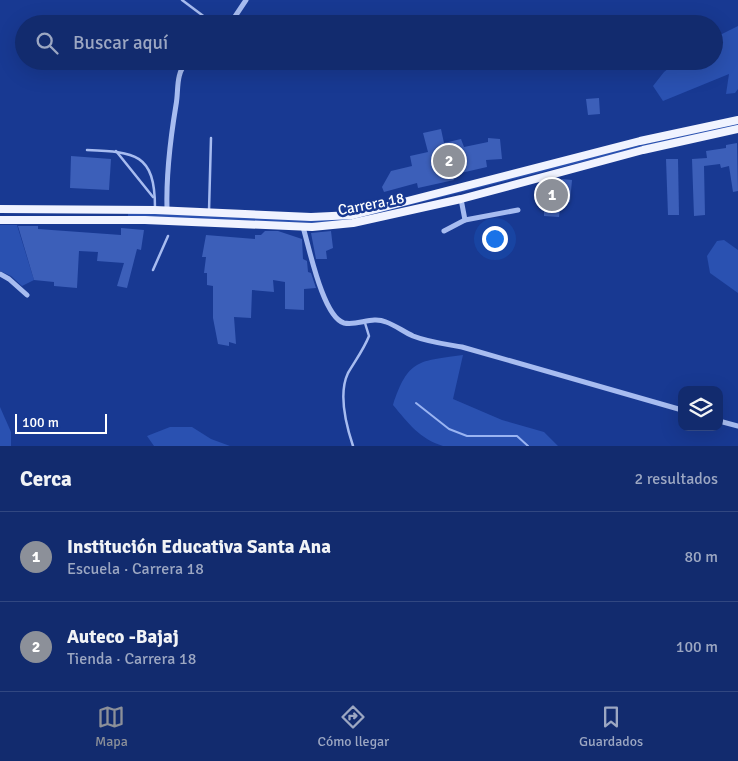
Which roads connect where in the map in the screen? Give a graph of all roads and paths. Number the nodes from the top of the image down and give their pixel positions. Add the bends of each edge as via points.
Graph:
1 (182, 0) edge
2 (246, 0) edge
3 (202, 15) edge
4 (236, 15) edge
5 (181, 70) edge
6 (738, 120) edge
7 (738, 129) edge
8 (211, 138) dead end
9 (87, 150) dead end
10 (116, 151) junction
11 (154, 198) junction
12 (461, 198) junction
13 (0, 209) edge
14 (154, 210) junction
15 (167, 210) junction
16 (518, 210) dead end
17 (209, 212) junction
18 (0, 220) edge
19 (465, 220) junction
20 (303, 227) junction
21 (444, 231) dead end
22 (168, 236) dead end
23 (153, 270) dead end
24 (0, 274) edge
25 (26, 295) dead end
26 (365, 322) junction
27 (678, 409) edge
28 (723, 422) edge
29 (738, 426) edge
30 (353, 446) edge

1 - 3 lane
2 - 4 street
5 - 15 street via 167,170
6 - 17 main road, Carrera 18 via 640,141 353,214 311,217
7 - 12 main road, Carrera 18 via 643,150
8 - 17 lane
9 - 10 lane
10 - 11 lane
10 - 11 lane via 126,152 144,162
11 - 14 lane
12 - 19 street
12 - 20 main road, Carrera 18 via 353,223
13 - 14 main road, Carrera 18
14 - 15 main road, Carrera 18
15 - 17 main road, Carrera 18
16 - 19 street
18 - 20 main road, Carrera 18 via 145,220
19 - 21 street
20 - 26 street via 329,309 340,322
22 - 23 lane
24 - 25 street
26 - 27 street via 384,321 427,340 462,347
26 - 30 lane via 369,336 347,376 344,391
28 - 29 street

